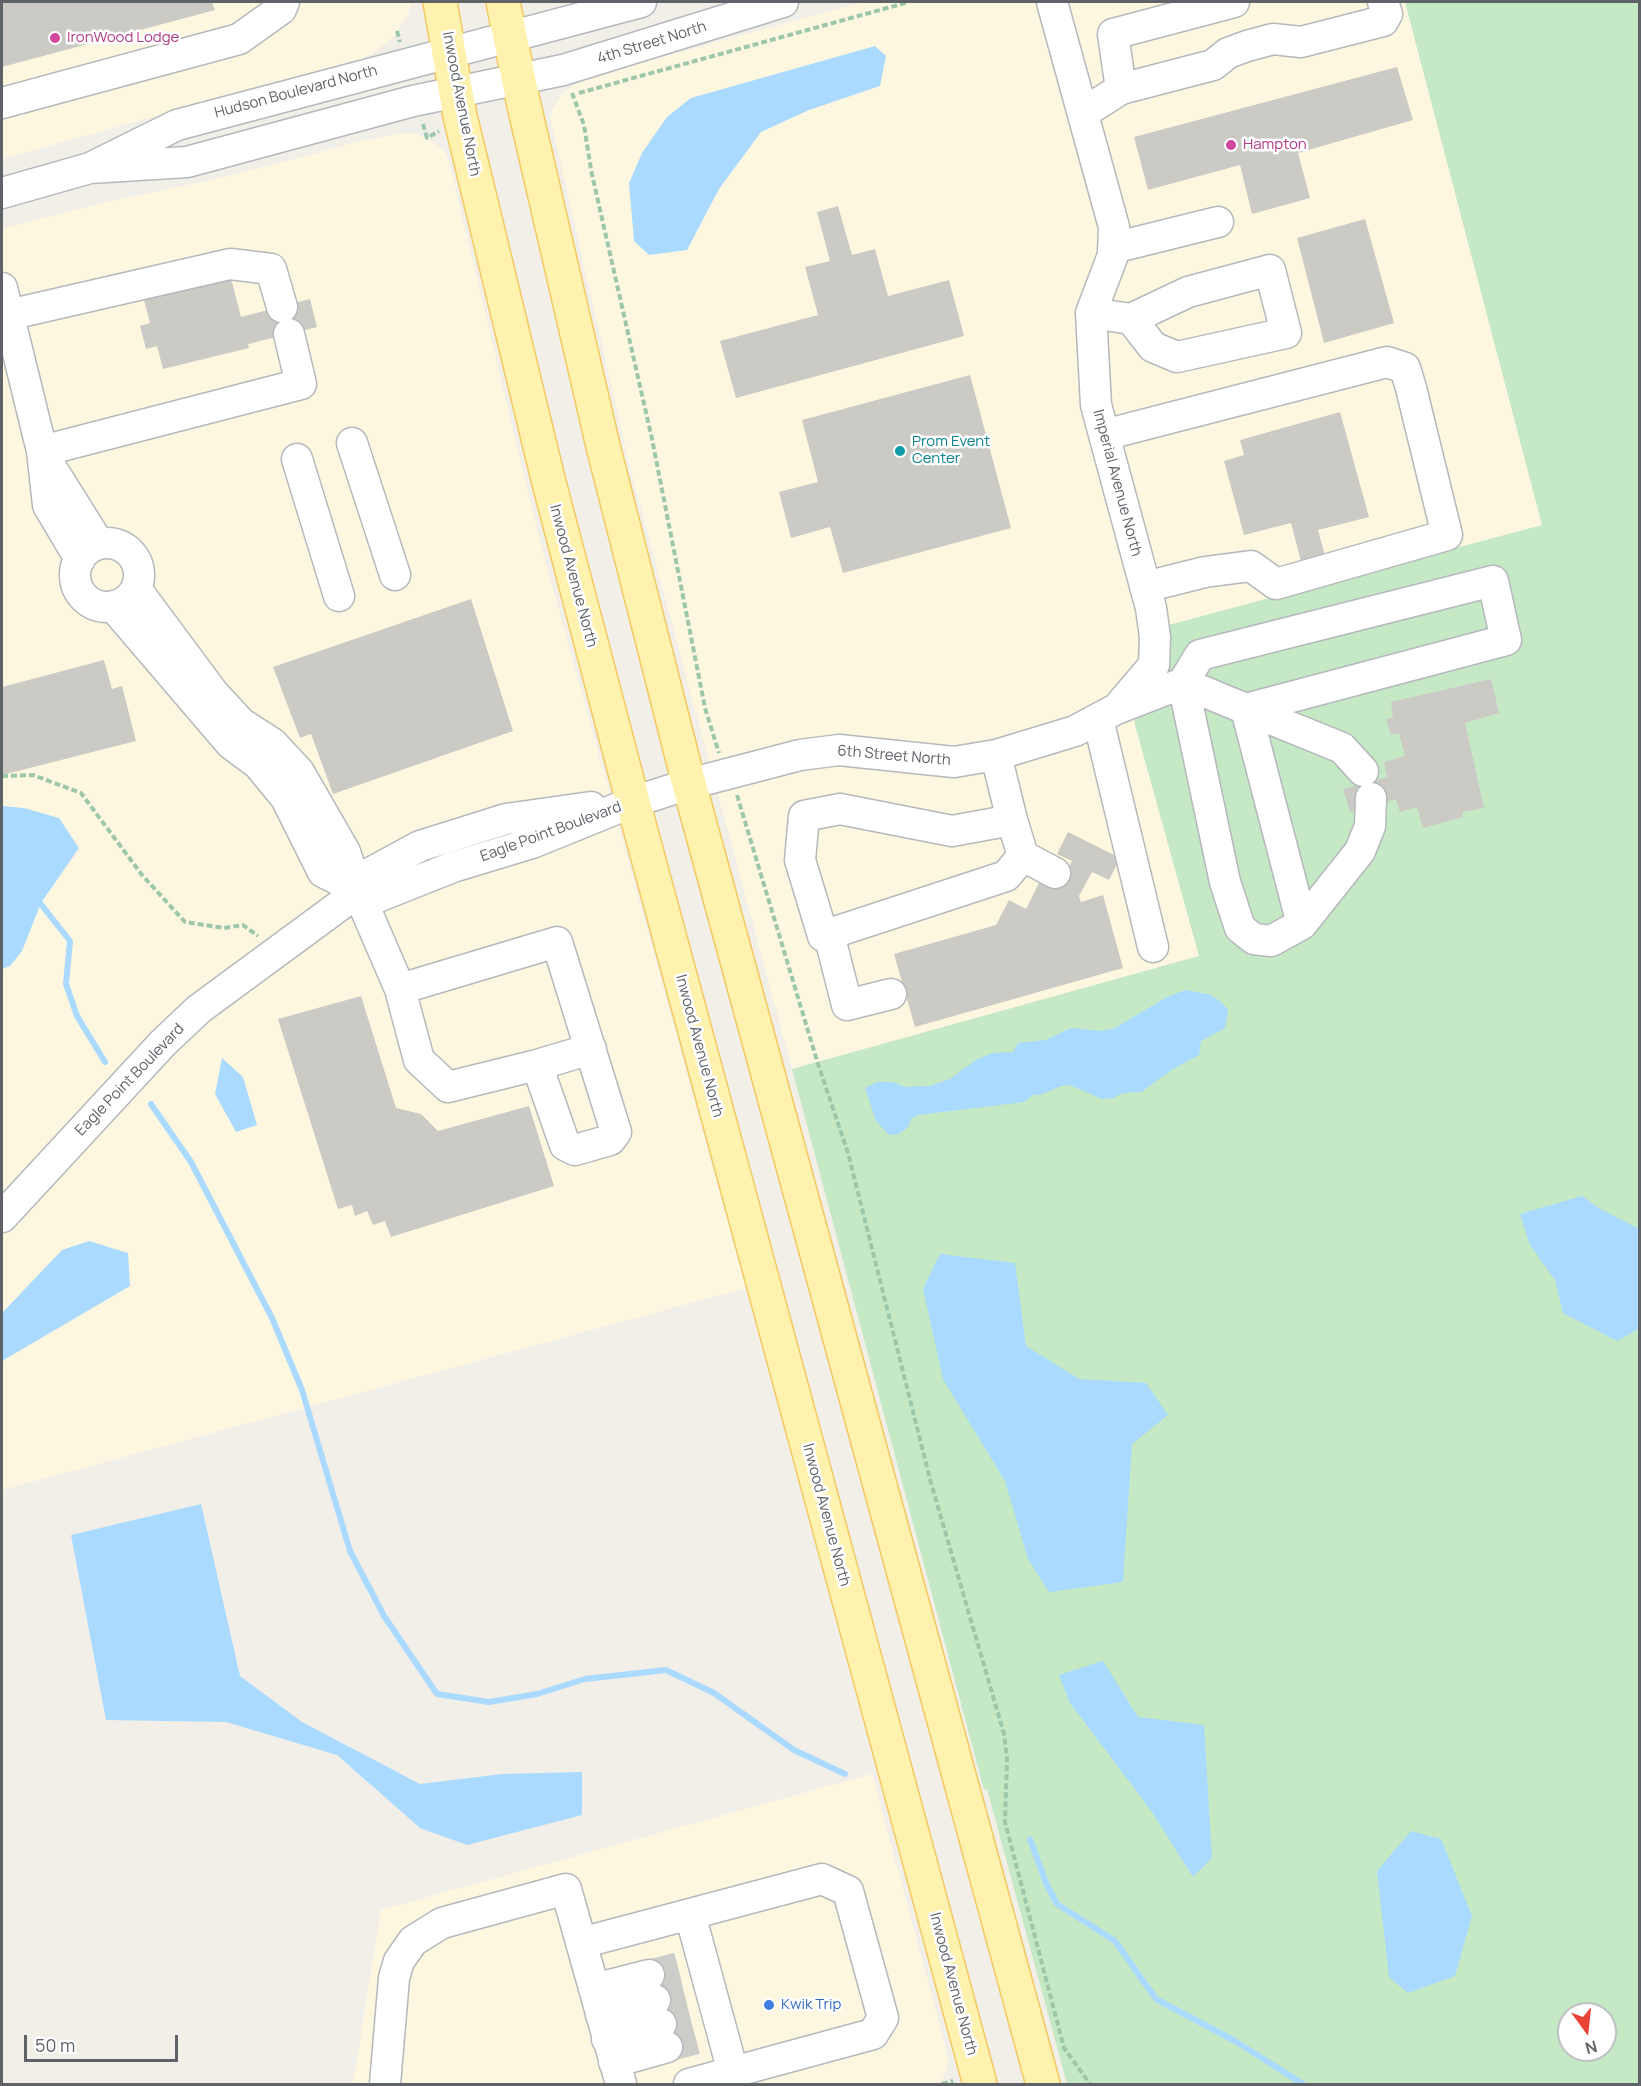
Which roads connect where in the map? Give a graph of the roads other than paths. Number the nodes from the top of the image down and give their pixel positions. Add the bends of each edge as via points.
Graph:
1 (284, 2) edge
2 (440, 2) edge
3 (503, 2) edge
4 (641, 2) edge
5 (783, 2) edge
6 (1052, 2) edge
7 (1234, 2) edge
8 (1383, 2) edge
9 (510, 38) junction
10 (450, 52) junction
11 (519, 80) junction
12 (1121, 89) junction
13 (457, 92) junction
14 (2, 103) edge
15 (1083, 113) junction
16 (90, 168) junction
17 (2, 193) edge
18 (1218, 222) dead end
19 (1113, 248) junction
20 (5, 302) edge
21 (1091, 313) junction
22 (1131, 319) junction
23 (1104, 435) junction
24 (352, 443) dead end
25 (42, 451) junction
26 (297, 459) dead end
27 (89, 551) junction
28 (395, 575) dead end
29 (1146, 587) junction
30 (339, 596) dead end
31 (124, 598) junction
32 (1183, 683) junction
33 (1246, 709) junction
34 (1107, 714) junction
35 (996, 755) junction
36 (689, 784) junction
37 (633, 802) junction
38 (1012, 820) junction
39 (1023, 856) junction
40 (1055, 873) dead end
41 (358, 892) junction
42 (1302, 924) junction
43 (829, 934) junction
44 (1153, 947) dead end
45 (400, 989) junction
46 (891, 994) dead end
47 (591, 1049) junction
48 (537, 1065) junction
49 (2, 1217) edge
50 (690, 1914) junction
51 (581, 1943) junction
52 (607, 2038) edge
53 (733, 2073) junction
54 (1038, 2083) edge
55 (386, 2085) edge
56 (689, 2085) edge
57 (980, 2085) edge

1 - 14 street via 281,9 239,39
2 - 10 main road, Inwood Avenue North
3 - 9 main road
4 - 9 street
5 - 11 street, 4th Street North via 564,70
6 - 15 street, Imperial Avenue North
7 - 12 street via 1113,34
8 - 12 street via 1387,15 1383,21 1301,42 1273,39 1228,53 1203,69
9 - 10 street, Hudson Boulevard North
9 - 11 main road
10 - 13 main road, Inwood Avenue North
10 - 16 street, Hudson Boulevard North via 177,125
11 - 13 street, Hudson Boulevard North
11 - 36 main road via 601,435
12 - 15 street
13 - 16 street, Hudson Boulevard North via 413,100 187,162
13 - 37 main road, Inwood Avenue North via 548,479
15 - 19 street, Imperial Avenue North via 1114,227
16 - 17 street, Hudson Boulevard North
18 - 19 street
19 - 21 street, Imperial Avenue North
20 - 25 street
20 - 25 street via 230,264 271,269 301,384
21 - 22 street
21 - 23 street, Imperial Avenue North via 1096,405
22 - 22 street via 1188,292 1270,270 1286,333 1177,357 1153,347
23 - 29 street, Imperial Avenue North
23 - 29 street via 1387,362 1405,368 1411,388 1447,535 1276,584 1251,566 1205,572
24 - 28 street
25 - 27 street via 66,495
26 - 30 street
27 - 31 street via 75,576 80,592 95,604
27 - 31 street via 120,545 135,559 139,569
29 - 34 street, Imperial Avenue North via 1155,637 1154,665
31 - 41 street via 231,744 258,764 286,798 323,872
32 - 33 street
32 - 33 street via 1200,655 1493,581 1506,640
32 - 34 street, 6th Street North
32 - 42 street via 1225,882 1240,928 1254,939 1271,941
33 - 42 street
33 - 42 street via 1342,748 1367,785 1370,826 1360,851
34 - 35 street, 6th Street North via 1075,731
34 - 44 street
35 - 36 street, 6th Street North via 954,762 839,750 800,755
35 - 38 street
36 - 37 street, 6th Street North
36 - 54 main road
37 - 41 street, Eagle Point Boulevard via 532,843 453,867 375,898
37 - 57 main road, Inwood Avenue North
38 - 39 street
38 - 43 street via 952,831 840,809 804,816 800,860 823,936
39 - 40 street
39 - 43 street via 1006,876
41 - 45 street
41 - 49 street, Eagle Point Boulevard via 199,1010 142,1065
43 - 46 street via 847,1005
45 - 47 street via 557,942
45 - 48 street via 419,1060 448,1087
47 - 48 street
47 - 48 street via 616,1132 610,1140 575,1150 565,1145
50 - 51 street
50 - 53 street via 703,2000
50 - 53 street via 822,1879 848,1891 880,2006 883,2018 873,2034
51 - 52 street
51 - 55 street via 566,1889 454,1920 421,1934 405,1950 394,1978
52 - 52 street via 658,2012
53 - 56 street

